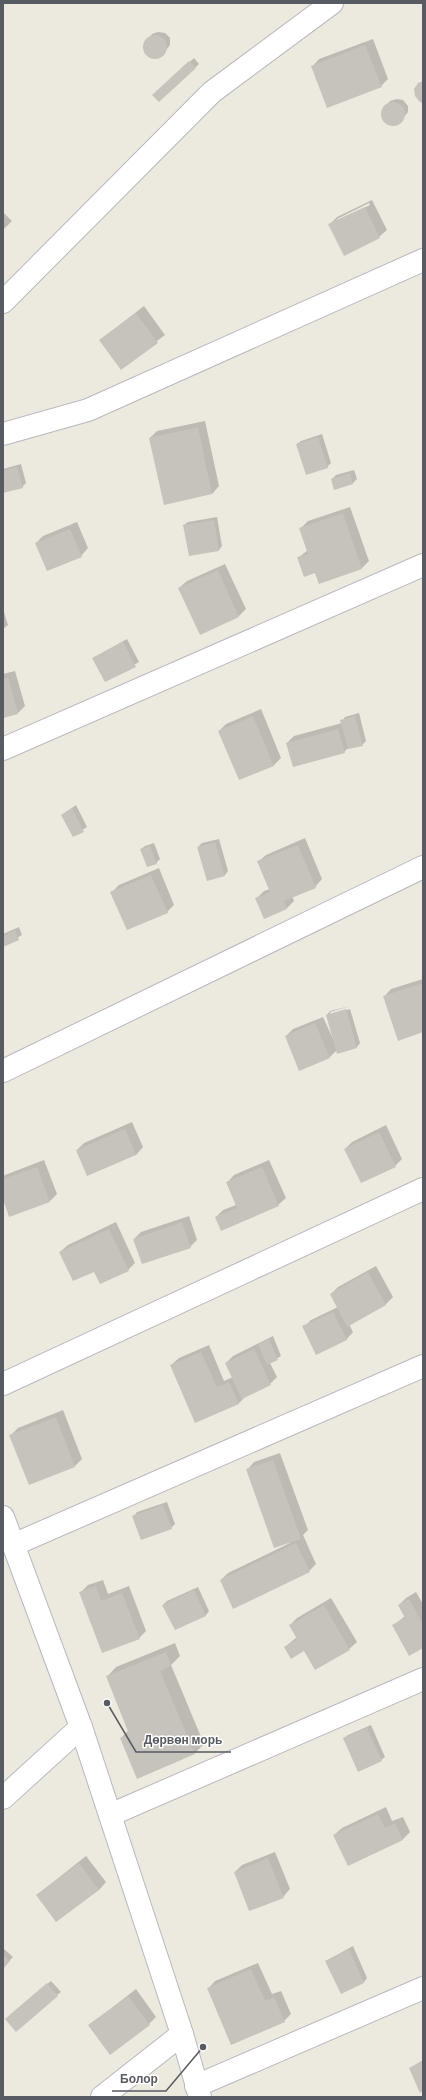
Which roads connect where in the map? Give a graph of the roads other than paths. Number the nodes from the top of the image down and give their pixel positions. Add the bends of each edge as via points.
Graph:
1 (332, 3) edge
2 (423, 260) edge
3 (3, 302) edge
4 (3, 434) edge
5 (423, 565) edge
6 (3, 749) edge
7 (423, 866) edge
8 (3, 1071) edge
9 (423, 1189) edge
10 (423, 1366) edge
11 (3, 1384) edge
12 (3, 1517) edge
13 (14, 1545) junction
14 (423, 1679) edge
15 (81, 1727) junction
16 (3, 1798) edge
17 (110, 1815) junction
18 (423, 1988) edge
19 (182, 2034) junction
20 (198, 2092) edge
21 (102, 2097) edge

1 - 3 street via 212,92
2 - 4 street via 88,410
5 - 6 street
7 - 8 street
9 - 11 street
10 - 13 street
12 - 13 street
13 - 15 street
14 - 17 street
15 - 16 street
15 - 17 street
17 - 19 street
18 - 20 street
19 - 20 street
19 - 21 street

